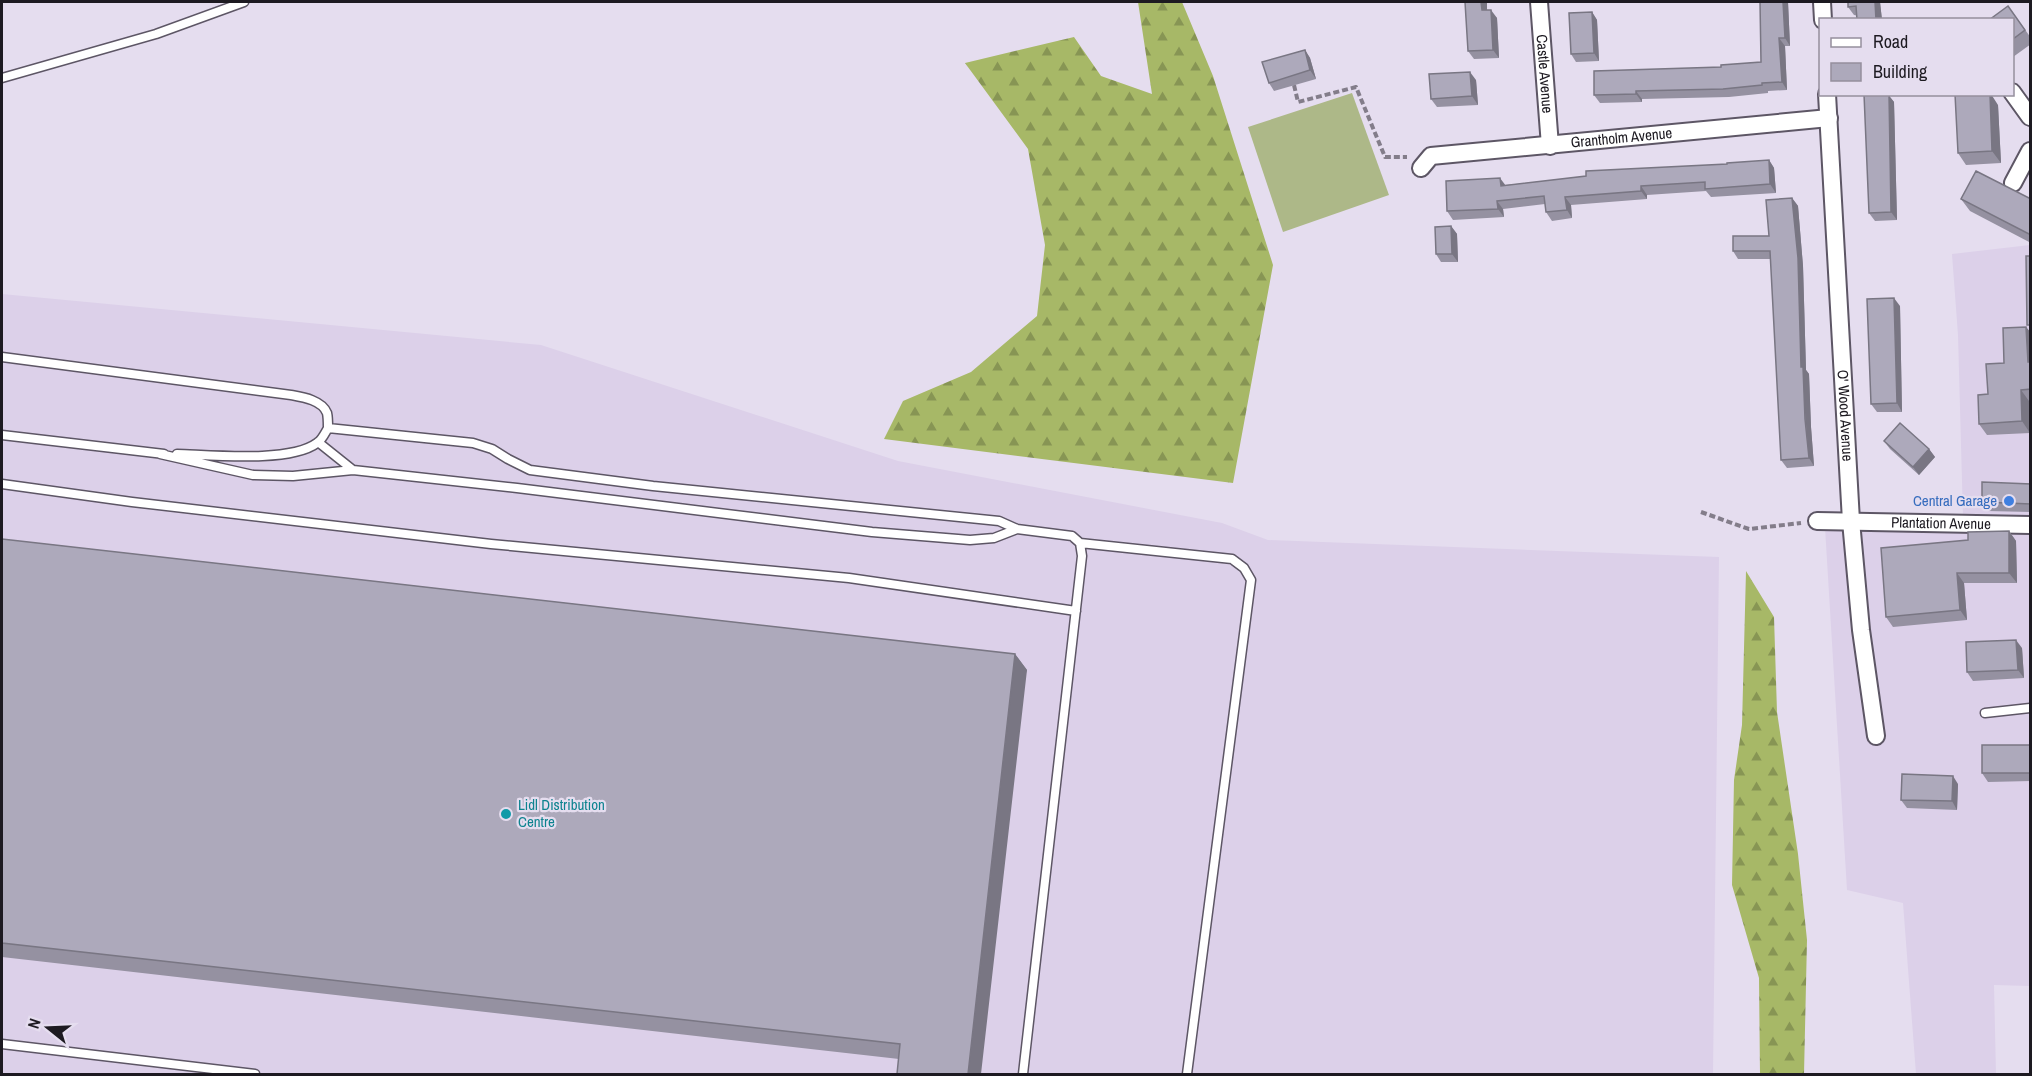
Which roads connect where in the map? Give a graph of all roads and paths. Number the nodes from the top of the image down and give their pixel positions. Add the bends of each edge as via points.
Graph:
1 (244, 2) edge
2 (1539, 2) edge
3 (1822, 2) edge
4 (1823, 18) edge
5 (2, 78) edge
6 (1294, 85) edge
7 (2014, 93) edge
8 (1827, 96) edge
9 (2031, 117) edge
10 (1829, 118) junction
11 (1550, 146) junction
12 (2031, 151) edge
13 (1426, 162) joint
14 (2013, 183) dead end
15 (2, 357) edge
16 (328, 428) junction
17 (2, 435) edge
18 (318, 442) junction
19 (160, 454) junction
20 (353, 470) junction
21 (2, 484) edge
22 (1701, 512) dead end
23 (1817, 521) joint
24 (1851, 521) junction
25 (2031, 525) edge
26 (1017, 529) junction
27 (1080, 543) junction
28 (1076, 611) junction
29 (2031, 708) edge
30 (1985, 713) dead end
31 (1876, 736) dead end
32 (2, 1044) edge
33 (255, 1074) edge
34 (1023, 1074) edge
35 (1187, 1074) edge

1 - 5 lane via 156,34
2 - 11 street, Castle Avenue
3 - 4 street
6 - 13 path via 1298,102 1356,87 1385,157
7 - 9 street
8 - 10 street, O' Wood Avenue
10 - 11 street, Grantholm Avenue
10 - 24 street, O' Wood Avenue
11 - 13 street, Grantholm Avenue
12 - 14 street
15 - 16 lane via 291,395 321,405 327,413
16 - 18 lane
16 - 26 lane via 473,443 530,470 999,520
17 - 19 lane
18 - 19 lane via 301,451 270,456
18 - 20 lane
19 - 20 lane via 253,475
20 - 26 lane via 883,533 970,540 994,538
21 - 28 lane via 491,544 849,578
22 - 23 path via 1749,529
23 - 24 street, Plantation Avenue
24 - 25 street, Plantation Avenue
24 - 31 street, O' Wood Avenue
26 - 27 lane via 1072,536
27 - 28 lane
27 - 35 lane via 1232,559 1251,580
28 - 34 lane
29 - 30 lane
32 - 33 lane

